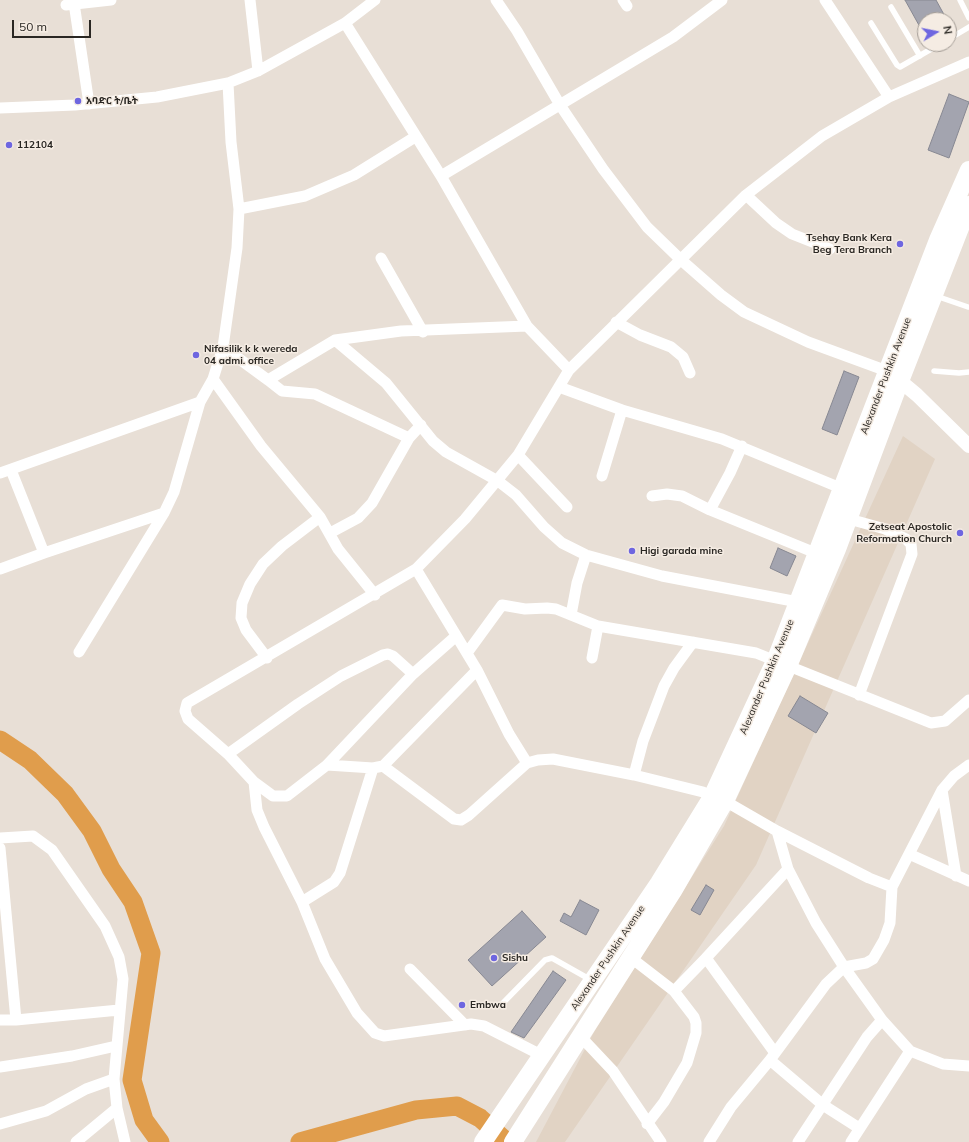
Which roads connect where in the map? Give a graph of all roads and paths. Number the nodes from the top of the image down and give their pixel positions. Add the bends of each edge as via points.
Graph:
1 (111, 0) edge
2 (250, 0) edge
3 (375, 0) edge
4 (496, 0) edge
5 (722, 0) edge
6 (826, 0) edge
7 (960, 0) edge
8 (891, 7) dead end
9 (969, 18) edge
10 (346, 23) junction
11 (871, 23) dead end
12 (969, 26) edge
13 (957, 34) edge
14 (927, 52) edge
15 (920, 56) junction
16 (969, 62) edge
17 (258, 71) junction
18 (228, 83) junction
19 (889, 97) junction
20 (89, 104) junction
21 (560, 105) junction
22 (0, 108) edge
23 (415, 137) junction
24 (969, 170) edge
25 (441, 176) junction
26 (746, 195) junction
27 (969, 206) edge
28 (239, 209) junction
29 (830, 249) dead end
30 (381, 258) dead end
31 (680, 259) junction
32 (934, 295) junction
33 (969, 306) edge
34 (616, 322) junction
35 (527, 326) junction
36 (423, 332) junction
37 (335, 340) junction
38 (223, 347) junction
39 (569, 370) junction
40 (934, 371) dead end
41 (969, 372) edge
42 (690, 373) dead end
43 (894, 376) junction
44 (213, 379) junction
45 (268, 380) junction
46 (559, 387) junction
47 (200, 402) junction
48 (622, 410) junction
49 (421, 425) junction
50 (409, 438) junction
51 (742, 446) junction
52 (969, 446) edge
53 (518, 455) junction
54 (11, 470) junction
55 (0, 473) edge
56 (602, 476) dead end
57 (498, 481) junction
58 (843, 489) junction
59 (652, 496) dead end
60 (567, 507) dead end
61 (710, 510) junction
62 (164, 513) junction
63 (320, 517) junction
64 (848, 519) junction
65 (330, 533) junction
66 (826, 548) junction
67 (44, 553) junction
68 (586, 555) junction
69 (0, 569) edge
70 (416, 569) junction
71 (375, 595) junction
72 (798, 602) junction
73 (571, 615) junction
74 (598, 626) junction
75 (456, 637) junction
76 (693, 642) junction
77 (79, 652) dead end
78 (467, 653) junction
79 (267, 658) junction
80 (592, 658) dead end
81 (782, 662) junction
82 (477, 670) junction
83 (413, 674) junction
84 (859, 695) junction
85 (969, 700) edge
86 (228, 754) junction
87 (526, 763) junction
88 (327, 765) junction
89 (969, 765) edge
90 (378, 767) junction
91 (634, 776) junction
92 (254, 782) junction
93 (942, 790) junction
94 (719, 799) junction
95 (777, 831) junction
96 (0, 838) edge
97 (0, 848) edge
98 (909, 854) junction
99 (788, 869) junction
100 (956, 876) junction
101 (969, 882) edge
102 (892, 887) junction
103 (302, 902) junction
104 (630, 957) junction
105 (706, 958) junction
106 (844, 967) junction
107 (410, 969) dead end
108 (592, 981) junction
109 (674, 991) junction
110 (502, 1004) dead end
111 (119, 1010) junction
112 (0, 1020) edge
113 (16, 1020) junction
114 (882, 1020) junction
115 (465, 1025) junction
116 (581, 1036) junction
117 (116, 1046) junction
118 (910, 1051) junction
119 (541, 1055) junction
120 (772, 1056) junction
121 (969, 1066) edge
122 (0, 1067) edge
123 (114, 1079) junction
124 (823, 1105) junction
125 (117, 1108) junction
126 (0, 1124) edge
127 (647, 1124) junction
128 (859, 1128) junction
129 (76, 1142) edge
130 (125, 1142) edge
131 (483, 1142) edge
132 (513, 1142) edge
133 (661, 1142) edge
134 (710, 1142) edge
135 (798, 1142) edge
136 (851, 1142) edge

1 - 20 street via 70,4
2 - 17 street
3 - 10 street
4 - 21 street
5 - 21 street via 673,38
6 - 19 street
7 - 9 lane
8 - 15 lane
10 - 17 street
10 - 23 street
11 - 15 lane via 897,65 903,66
12 - 13 lane
14 - 15 lane
16 - 19 street
17 - 18 street
18 - 20 street via 157,97
18 - 28 street via 231,142
19 - 26 street via 822,136
20 - 22 street
21 - 25 street
21 - 31 street via 603,169 647,227
23 - 25 street
23 - 28 street via 354,175 305,196
24 - 43 main road, Alexander Pushkin Avenue via 938,240
25 - 35 street
26 - 29 street via 792,234
26 - 31 street
27 - 32 main road, Alexander Pushkin Avenue
28 - 38 street via 238,248
30 - 36 street
31 - 34 street
31 - 43 street via 744,312 808,342
32 - 33 lane
32 - 43 main road, Alexander Pushkin Avenue
34 - 39 street
34 - 42 street via 671,348 683,357
35 - 36 street
35 - 39 street
36 - 37 street via 378,334
37 - 45 street
37 - 49 street via 386,383
38 - 44 street
38 - 45 street
39 - 46 street
40 - 41 lane
43 - 52 street via 918,395
43 - 58 main road, Alexander Pushkin Avenue
43 - 64 main road, Alexander Pushkin Avenue
44 - 47 street
44 - 63 street via 260,446
45 - 50 street via 282,391 315,394
46 - 48 street
46 - 53 street
47 - 54 street
47 - 62 street via 174,492
48 - 51 street
48 - 56 street
49 - 50 street
49 - 57 street via 433,441 446,452
50 - 65 street via 372,503 358,518
51 - 58 street
51 - 61 street
53 - 57 street
53 - 60 street
54 - 55 street
54 - 67 street
57 - 68 street via 524,503 544,527 562,542
57 - 70 street via 466,520
58 - 66 main road, Alexander Pushkin Avenue
59 - 61 street via 682,496
61 - 66 street
62 - 67 street
62 - 77 street
63 - 65 street
63 - 79 street via 263,564 242,603 241,618 246,630
64 - 66 main road, Alexander Pushkin Avenue
64 - 84 street via 885,529 906,539 911,544 912,554
65 - 71 street via 338,549
66 - 72 main road, Alexander Pushkin Avenue
66 - 81 main road, Alexander Pushkin Avenue
67 - 69 street
68 - 72 street via 662,576
68 - 73 street
70 - 71 street
70 - 75 street
71 - 79 street
72 - 81 main road, Alexander Pushkin Avenue
73 - 74 street
73 - 78 street via 547,608 525,609 502,605
74 - 76 street
74 - 80 street
75 - 78 street
75 - 83 street
76 - 81 street via 756,653
76 - 91 street via 664,686 643,741
78 - 82 street
79 - 86 street via 187,703 185,711 188,719
81 - 84 street
81 - 94 main road, Alexander Pushkin Avenue
82 - 87 street via 508,734
82 - 90 street
83 - 86 street via 393,656 383,655 341,676
83 - 88 street
84 - 85 street via 931,723 944,721
86 - 92 street
87 - 90 street via 469,816 461,820 454,819
87 - 91 street via 553,759
88 - 90 street
88 - 92 street via 287,796 273,796
89 - 93 street via 954,776
90 - 103 street via 340,873 334,882
91 - 94 street via 703,792
92 - 103 street via 259,816
93 - 98 street
93 - 100 street
94 - 95 street
94 - 104 main road, Alexander Pushkin Avenue via 673,891
94 - 108 main road, Alexander Pushkin Avenue
95 - 99 street
95 - 102 street
96 - 111 street via 33,836 44,842 80,889 105,926 119,957 123,979
97 - 113 street
98 - 100 street
98 - 102 street
99 - 105 street
99 - 106 street via 816,923
100 - 101 street
102 - 106 street via 890,923 874,959
103 - 115 street via 325,959 341,988 357,1013 375,1033 384,1036
104 - 109 street
104 - 116 main road, Alexander Pushkin Avenue
105 - 109 street
105 - 120 street
106 - 114 street
106 - 120 street via 826,984
107 - 115 street
108 - 110 lane via 552,958 545,960
108 - 119 main road, Alexander Pushkin Avenue
109 - 127 street via 694,1017 696,1033 687,1064
111 - 113 street
111 - 117 street
112 - 113 street
114 - 118 street
114 - 124 street
115 - 119 street via 484,1026
116 - 127 street via 613,1071
116 - 132 main road, Alexander Pushkin Avenue
117 - 122 street via 72,1056
117 - 123 street
118 - 121 street via 943,1064
118 - 128 street
119 - 131 main road, Alexander Pushkin Avenue
120 - 124 street
120 - 134 street via 731,1107
123 - 125 street
123 - 126 street via 86,1089 46,1111
124 - 128 street
124 - 135 street
125 - 129 street
125 - 130 street
127 - 133 street
128 - 136 street

